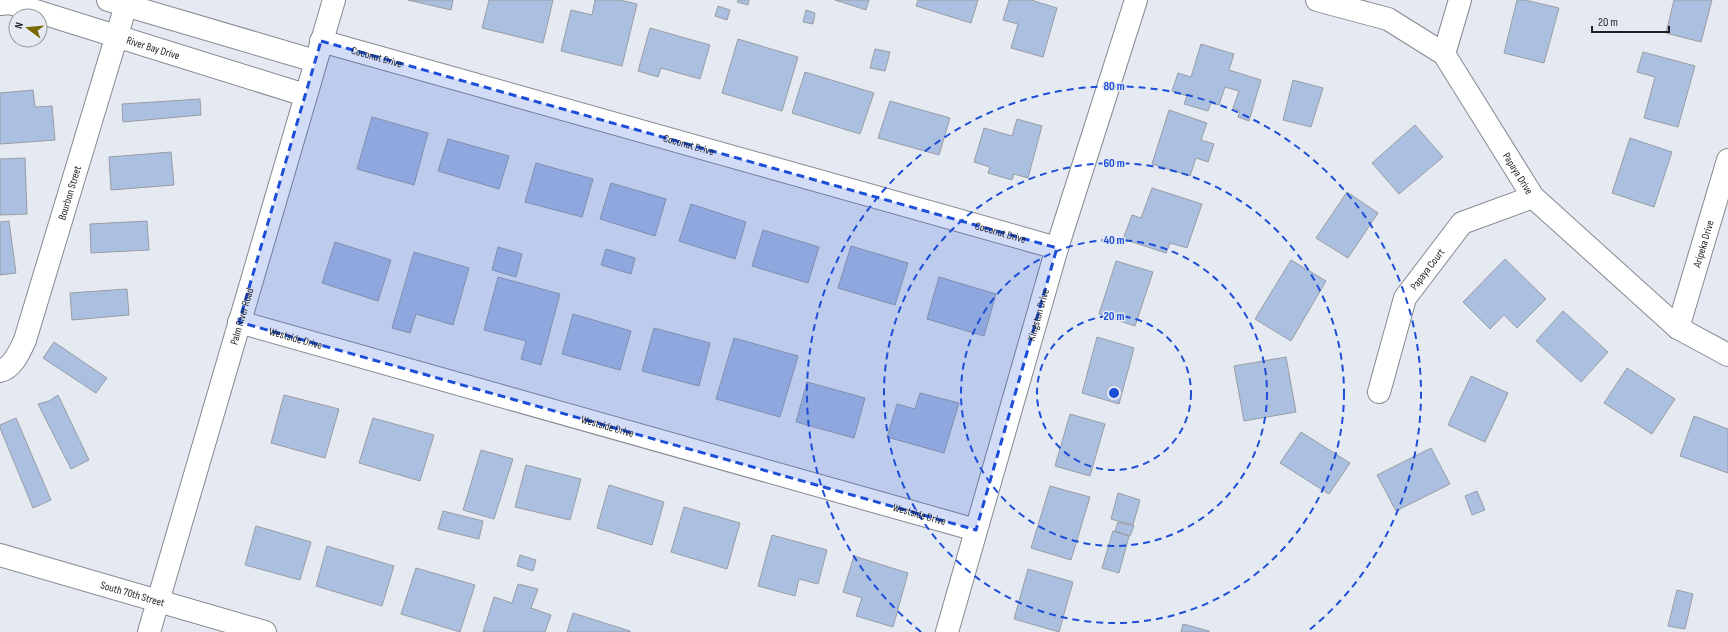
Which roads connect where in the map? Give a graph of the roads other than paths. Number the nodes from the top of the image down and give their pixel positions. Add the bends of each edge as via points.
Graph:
1 (334, 0) edge
2 (1136, 0) edge
3 (1317, 0) edge
4 (1460, 0) edge
5 (117, 3) edge
6 (0, 4) edge
7 (117, 36) junction
8 (318, 51) junction
9 (1444, 54) junction
10 (305, 95) junction
11 (1728, 160) edge
12 (1533, 197) junction
13 (1057, 248) junction
14 (239, 322) junction
15 (1678, 328) junction
16 (1728, 356) edge
17 (0, 371) edge
18 (1379, 392) dead end
19 (976, 530) junction
20 (0, 555) edge
21 (158, 601) junction
22 (149, 632) edge
23 (265, 632) edge
24 (947, 632) edge

1 - 8 street, Palm River Road
2 - 13 street, Kingston Drive
3 - 9 street, Papaya Drive via 1388,19
4 - 9 street
5 - 7 street, Bourbon Street
5 - 8 street
6 - 7 street, River Bay Drive via 10,4
7 - 10 street, River Bay Drive
7 - 17 street, Bourbon Street via 25,340 17,357
8 - 10 street, Palm River Road
8 - 13 street, Coconut Drive
9 - 12 street, Papaya Drive
10 - 14 street, Palm River Road
11 - 15 street, Aripeka Drive
12 - 15 street, Papaya Drive
12 - 18 street, Papaya Court via 1462,223 1405,298
13 - 19 street, Kingston Drive
14 - 19 street, Westside Drive
14 - 21 street, Palm River Road
15 - 16 street, Papaya Drive
19 - 24 street, Kingston Drive
20 - 21 street, South 70th Street
21 - 22 street, Palm River Road
21 - 23 street, South 70th Street

